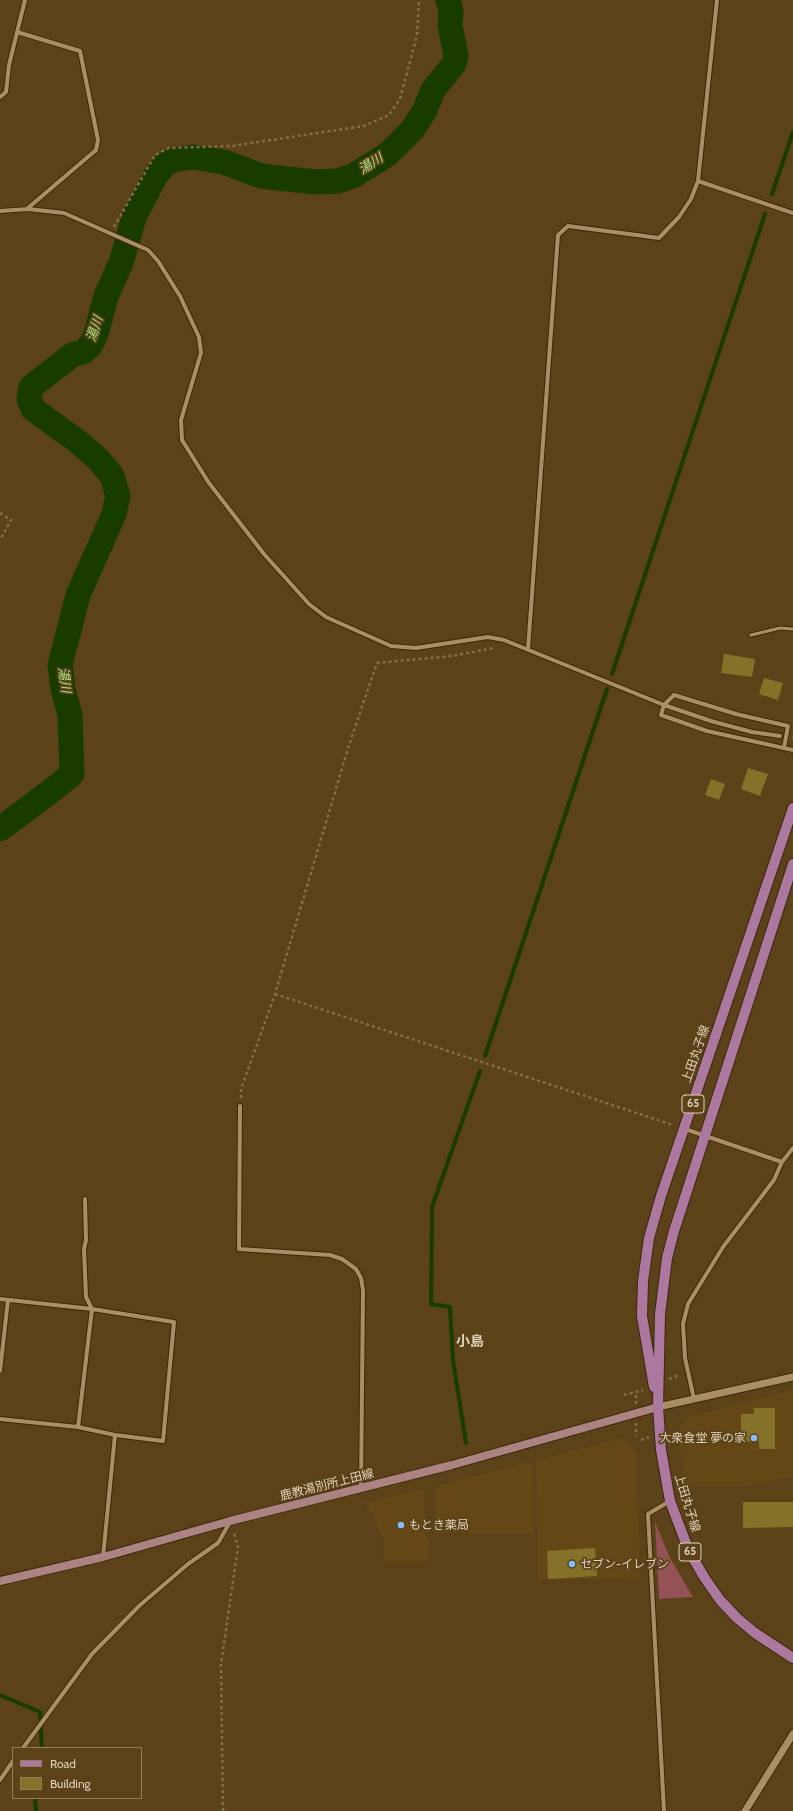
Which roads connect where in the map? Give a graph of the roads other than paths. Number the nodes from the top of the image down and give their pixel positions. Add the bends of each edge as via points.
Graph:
1 (25, 0) edge
2 (717, 0) edge
3 (17, 32) junction
4 (0, 97) edge
5 (698, 181) junction
6 (28, 209) junction
7 (0, 211) edge
8 (793, 212) edge
9 (793, 629) edge
10 (752, 635) dead end
11 (528, 648) junction
12 (664, 705) junction
13 (780, 736) tunnel mouth
14 (784, 748) junction
15 (793, 750) edge
16 (793, 808) edge
17 (793, 864) edge
18 (240, 1106) road end
19 (684, 1129) junction
20 (706, 1136) junction
21 (793, 1148) edge
22 (782, 1162) junction
23 (85, 1199) dead end
24 (0, 1299) edge
25 (8, 1300) junction
26 (92, 1309) junction
27 (0, 1371) edge
28 (793, 1376) edge
29 (694, 1399) junction
30 (658, 1407) junction
31 (0, 1419) edge
32 (78, 1427) junction
33 (115, 1435) junction
34 (361, 1489) junction
35 (670, 1501) junction
36 (230, 1521) junction
37 (103, 1557) junction
38 (0, 1581) edge
39 (793, 1658) edge
40 (793, 1734) edge
41 (23, 1747) edge
42 (12, 1763) edge
43 (0, 1780) edge
44 (664, 1811) edge
45 (745, 1811) edge

1 - 3 street
2 - 5 street
3 - 4 street via 6,92
3 - 6 street via 80,51 98,140 96,150
5 - 8 street
5 - 11 street via 691,199 679,217 659,238 568,226 558,235
6 - 7 street
6 - 11 street via 64,213 148,250 158,261 180,296 199,337 201,353 181,420 182,440 209,483 259,548 309,604 326,617 391,646 416,648 488,637
9 - 10 lane via 780,628
11 - 12 street
12 - 13 street via 746,730
12 - 14 street via 661,715 707,731
12 - 14 street via 674,695 736,714 788,726
14 - 15 street
16 - 19 main road, 上田丸子線 / 65
17 - 20 main road, 上田丸子線 / 65
18 - 34 street via 239,1248 330,1255 342,1259 356,1269 361,1278
19 - 20 street
19 - 30 main road, 上田丸子線 / 65 via 654,1221 643,1281 643,1328
20 - 22 street
20 - 30 main road, 上田丸子線 / 65 via 667,1258 660,1314
21 - 22 street
22 - 29 street via 774,1180 723,1247 688,1304 683,1324 685,1358
23 - 26 street via 86,1298
24 - 25 street
25 - 26 street
25 - 27 street
26 - 32 street
26 - 33 street via 174,1322 163,1441
28 - 29 street
29 - 30 street
30 - 34 main road, 鹿教湯別所上田線
30 - 35 main road, 上田丸子線 / 65 via 661,1450
31 - 32 street
32 - 33 street
33 - 37 street
34 - 36 main road, 鹿教湯別所上田線
35 - 39 main road, 上田丸子線 / 65 via 689,1551 720,1600 755,1633
35 - 44 street via 648,1514
36 - 37 main road, 鹿教湯別所上田線
36 - 41 street via 218,1543 188,1564 139,1606 92,1654
37 - 38 main road, 鹿教湯別所上田線
40 - 45 street
42 - 43 street

